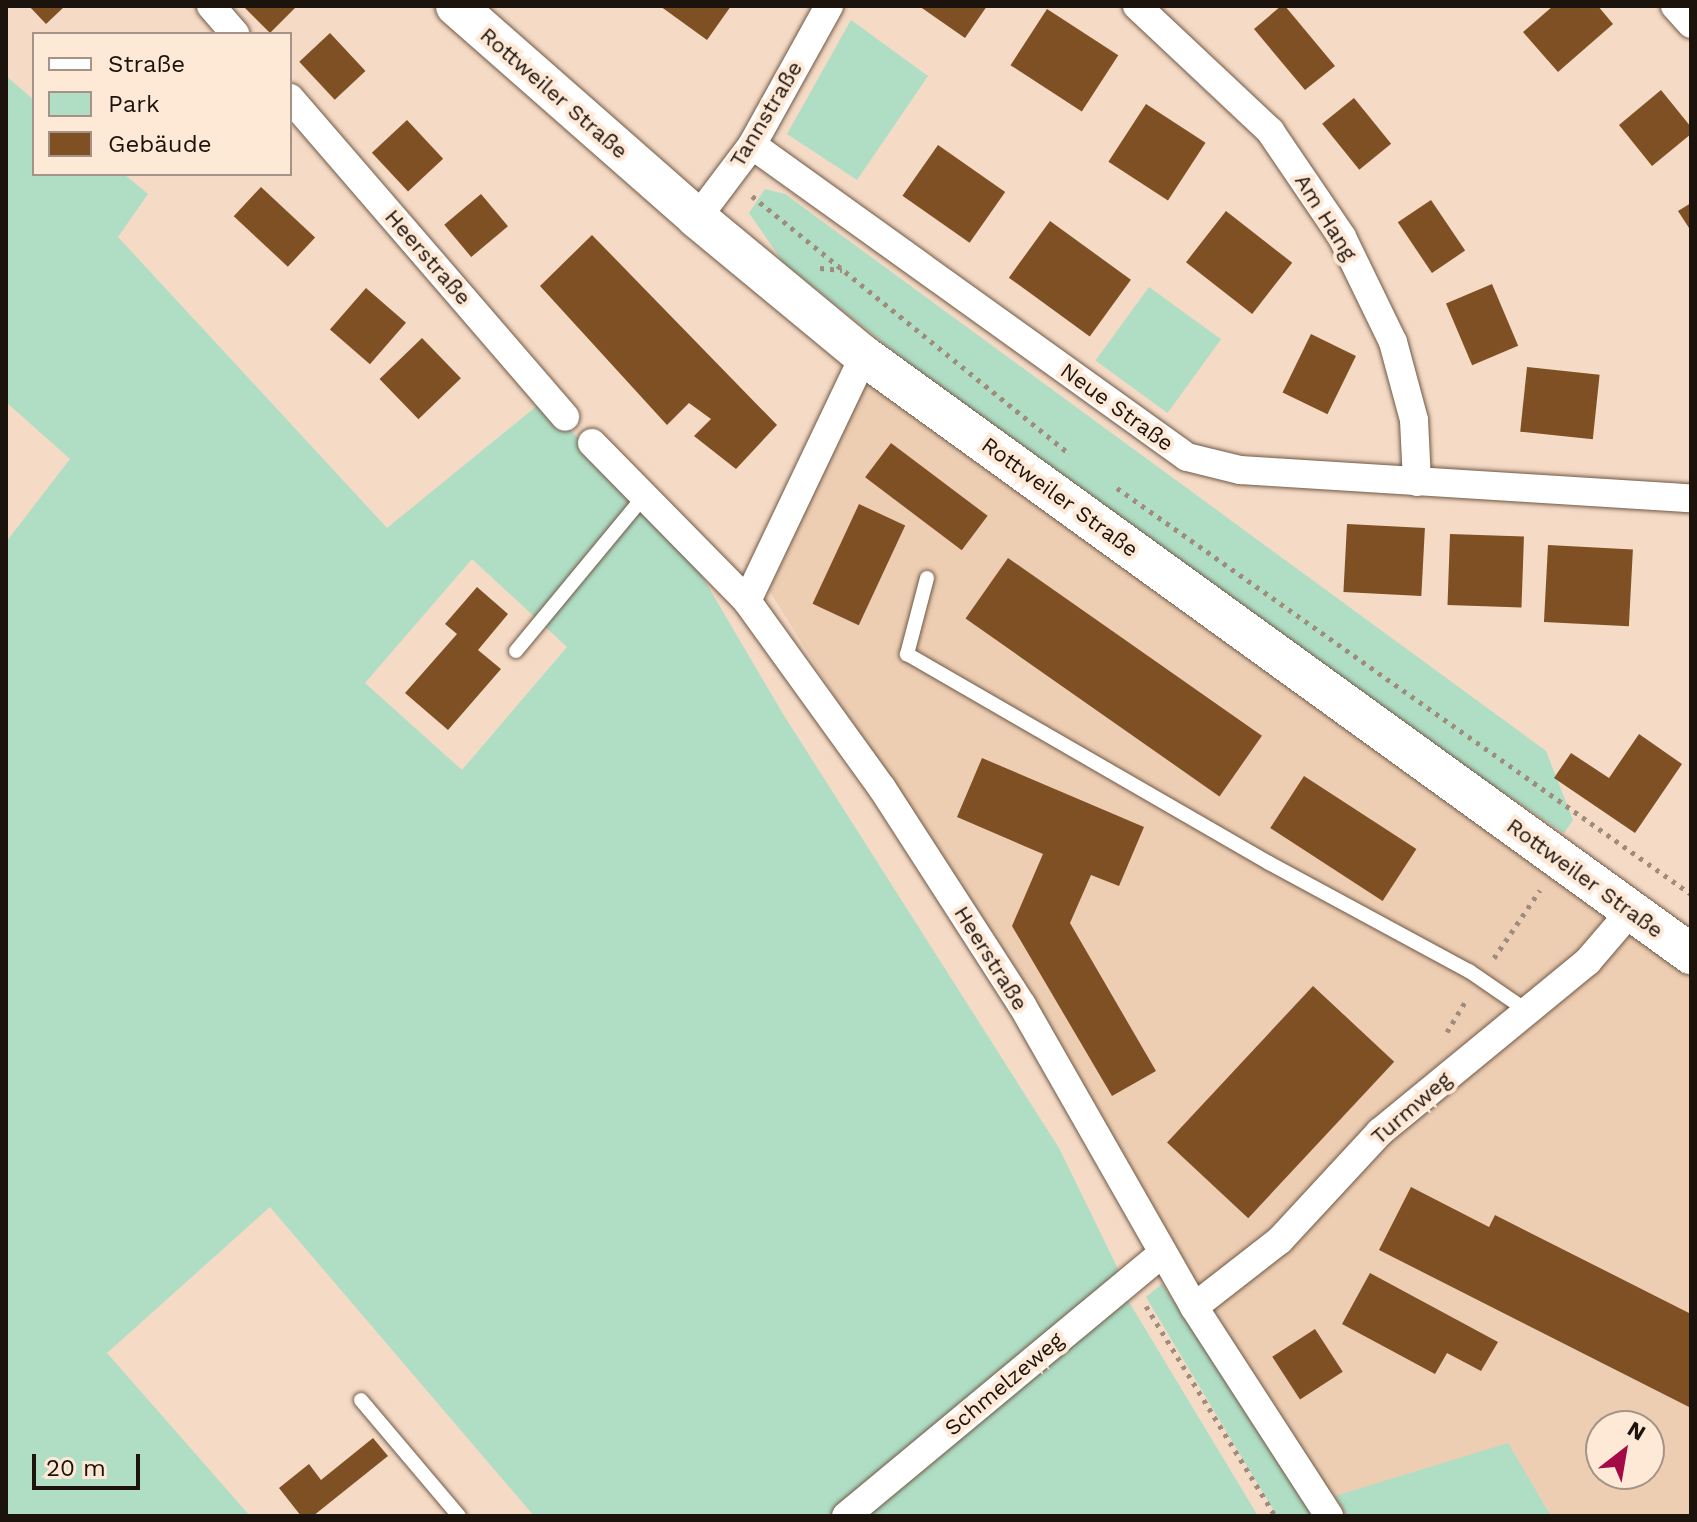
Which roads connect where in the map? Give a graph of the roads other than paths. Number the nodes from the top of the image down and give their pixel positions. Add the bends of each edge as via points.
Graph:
1 (211, 6) edge
2 (829, 6) edge
3 (1137, 6) edge
4 (1675, 6) edge
5 (473, 15) edge
6 (1691, 24) edge
7 (233, 32) edge
8 (292, 100) edge
9 (752, 145) junction
10 (697, 218) junction
11 (864, 356) junction
12 (565, 417) dead end
13 (592, 443) dead end
14 (1417, 482) junction
15 (644, 496) junction
16 (1691, 498) edge
17 (927, 578) dead end
18 (747, 601) junction
19 (516, 651) dead end
20 (1630, 912) junction
21 (1691, 954) edge
22 (1526, 1010) junction
23 (1163, 1253) junction
24 (1194, 1307) junction
25 (361, 1400) dead end
26 (459, 1516) edge
27 (846, 1516) edge
28 (1329, 1516) edge

1 - 7 street
2 - 9 street, Tannstraße
3 - 14 street, Am Hang via 1270,131 1342,237 1393,342 1414,420
4 - 6 street
5 - 10 street, Rottweiler Straße
8 - 12 street, Heerstraße
9 - 10 street, Tannstraße
9 - 14 street, Neue Straße via 1187,457 1240,470
10 - 11 street, Rottweiler Straße
11 - 18 street
11 - 20 street, Rottweiler Straße
13 - 15 street, Heerstraße
14 - 16 street, Neue Straße
15 - 18 street, Heerstraße
15 - 19 lane
17 - 22 lane via 907,654 1269,863 1469,971
18 - 23 street, Heerstraße via 882,788 1022,1005
20 - 21 street, Rottweiler Straße
20 - 22 street, Turmweg via 1588,961
22 - 24 street, Turmweg via 1380,1132 1280,1240
23 - 24 street, Heerstraße
23 - 27 street, Schmelzeweg
24 - 28 street, Heerstraße
25 - 26 lane

